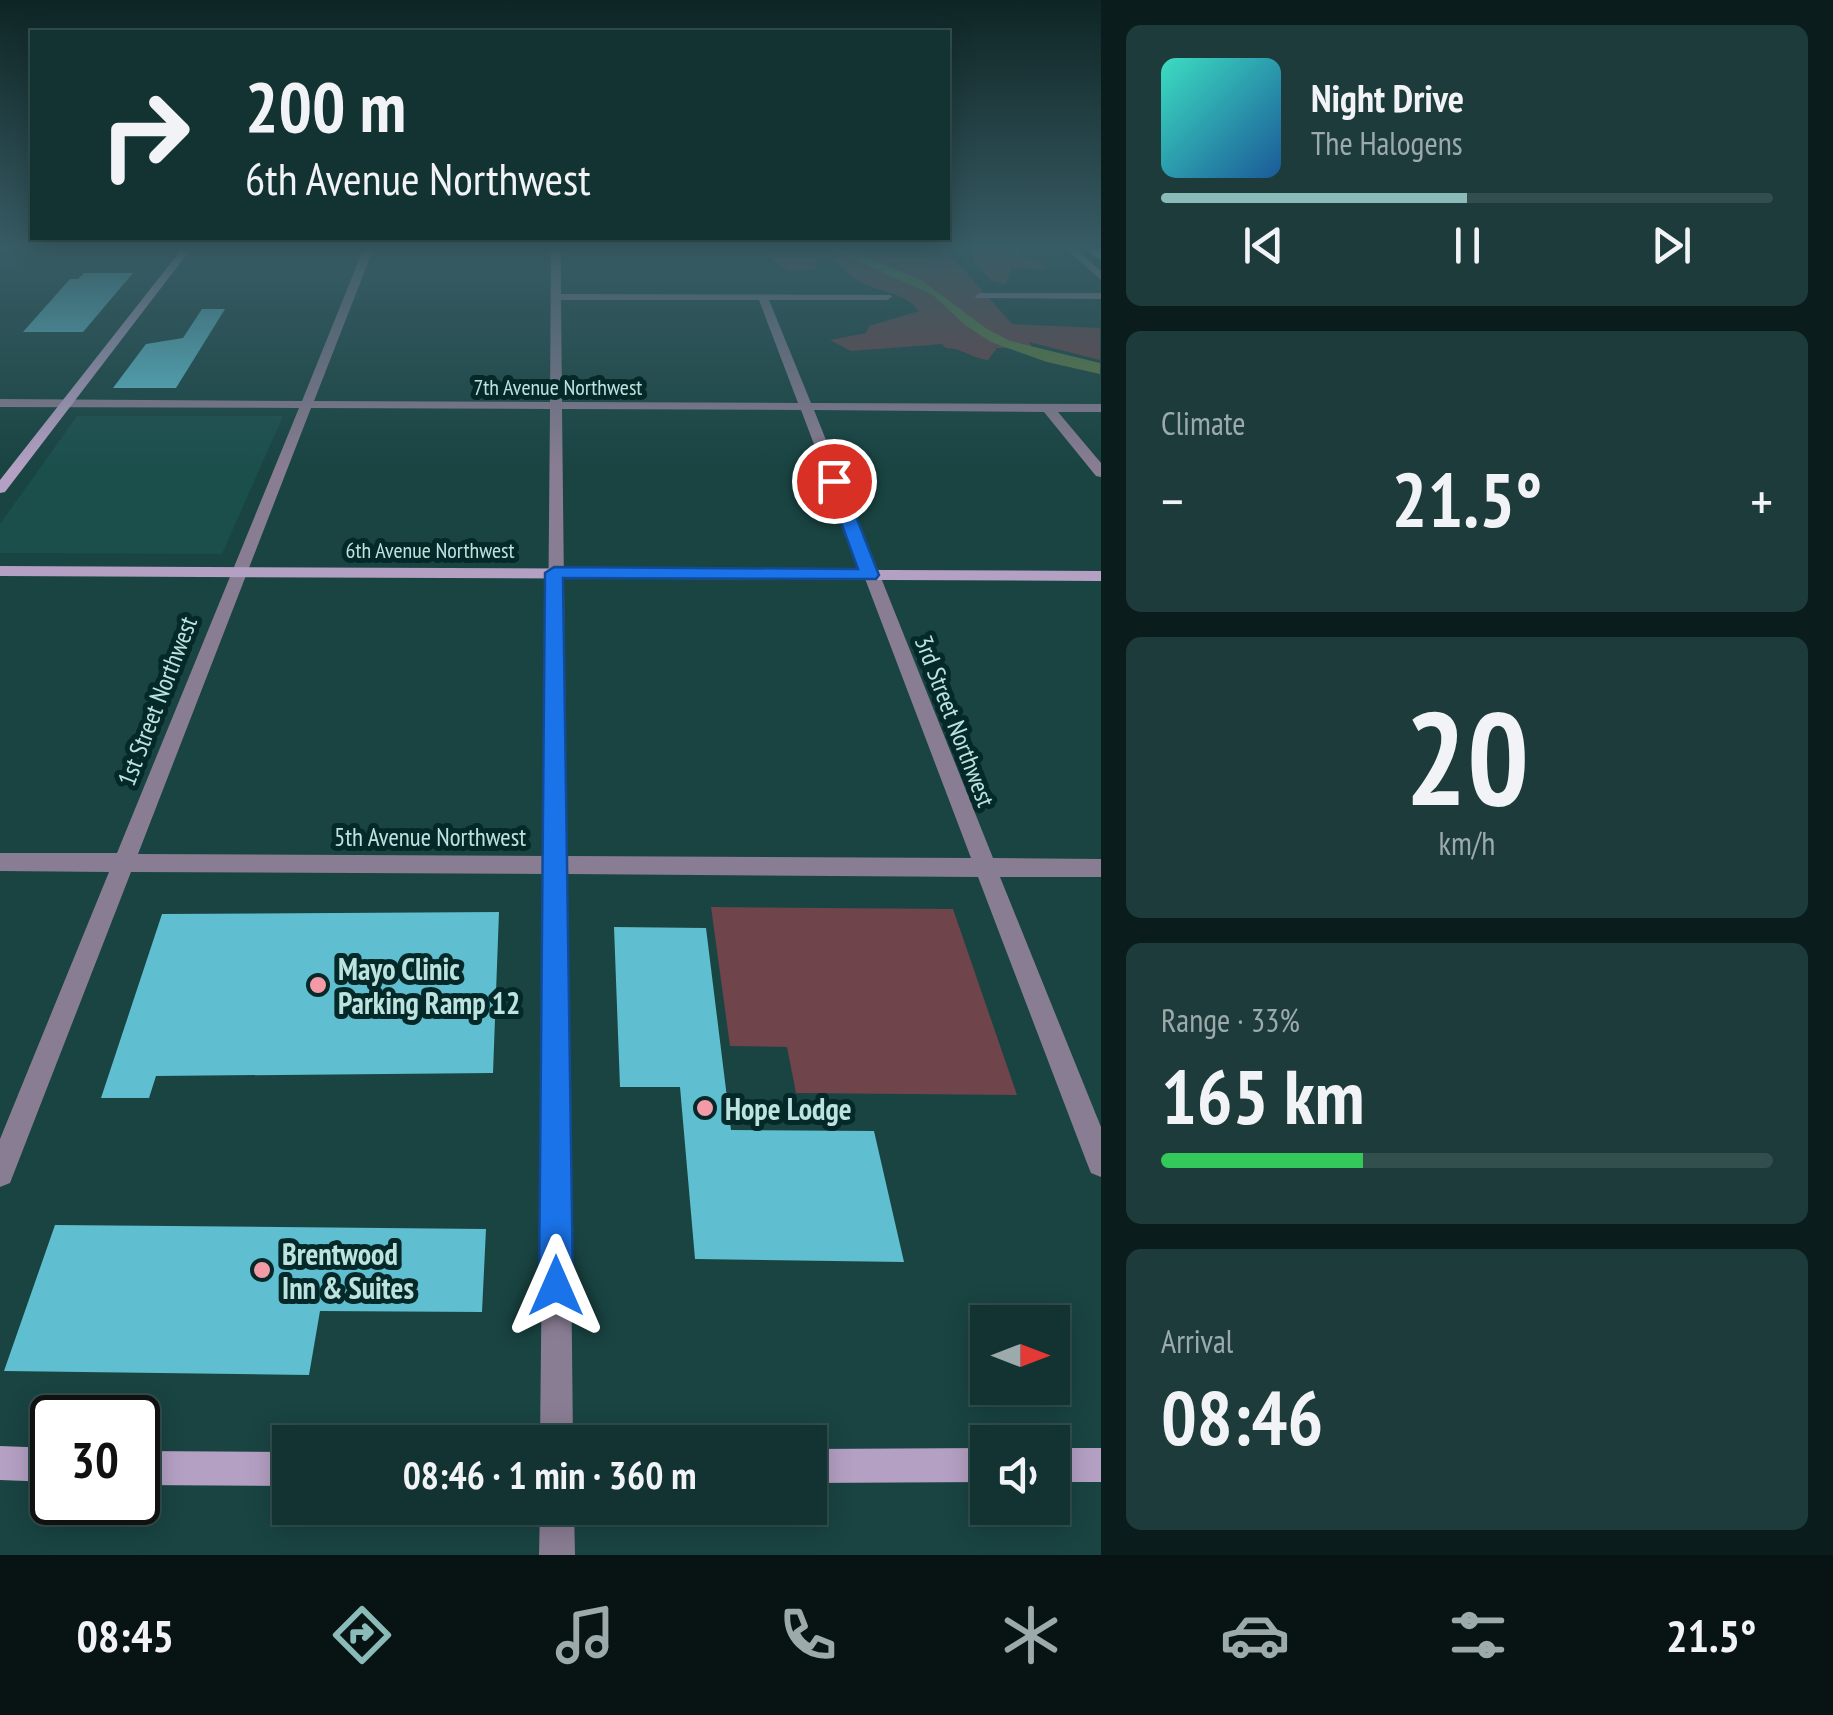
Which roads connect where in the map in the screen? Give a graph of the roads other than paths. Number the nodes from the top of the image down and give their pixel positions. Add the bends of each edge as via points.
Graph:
1 (129, 323) edge
2 (339, 323) edge
3 (556, 323) edge
4 (773, 323) edge
5 (0, 404) edge
6 (66, 404) junction
7 (305, 405) junction
8 (556, 407) junction
9 (806, 407) junction
10 (1049, 408) junction
11 (1100, 408) edge
12 (1100, 474) edge
13 (0, 489) edge
14 (0, 571) edge
15 (237, 572) junction
16 (554, 573) junction
17 (870, 575) junction
18 (1100, 576) edge
19 (0, 862) edge
20 (124, 862) junction
21 (555, 866) junction
22 (983, 868) junction
23 (1100, 868) edge
24 (1100, 1163) edge
25 (0, 1173) edge
26 (557, 1425) edge
27 (0, 1463) edge
28 (30, 1464) edge
29 (970, 1465) edge
30 (1070, 1465) edge
31 (1100, 1465) edge
32 (827, 1466) edge
33 (160, 1468) edge
34 (272, 1469) edge
35 (557, 1525) edge
36 (557, 1555) edge

1 - 6 street
2 - 7 street, 1st Street Northwest
3 - 8 street
4 - 9 street, 3rd Street Northwest
5 - 6 street, 7th Avenue Northwest
6 - 7 street, 7th Avenue Northwest
6 - 13 street
7 - 8 street, 7th Avenue Northwest
7 - 15 street, 1st Street Northwest
8 - 9 street, 7th Avenue Northwest
8 - 16 street
9 - 10 street, 7th Avenue Northwest
9 - 17 street, 3rd Street Northwest
10 - 11 street, 7th Avenue Northwest
10 - 12 street
14 - 15 street, 6th Avenue Northwest
15 - 16 street, 6th Avenue Northwest
15 - 20 street, 1st Street Northwest
16 - 17 street, 6th Avenue Northwest
16 - 21 street
17 - 18 street, 6th Avenue Northwest
17 - 22 street, 3rd Street Northwest
19 - 20 street, 5th Avenue Northwest
20 - 21 street, 5th Avenue Northwest
20 - 25 street, 1st Street Northwest
21 - 22 street, 5th Avenue Northwest
21 - 26 street
22 - 23 street, 5th Avenue Northwest
22 - 24 street, 3rd Street Northwest
27 - 28 street
29 - 32 street
30 - 31 street
33 - 34 street
35 - 36 street

